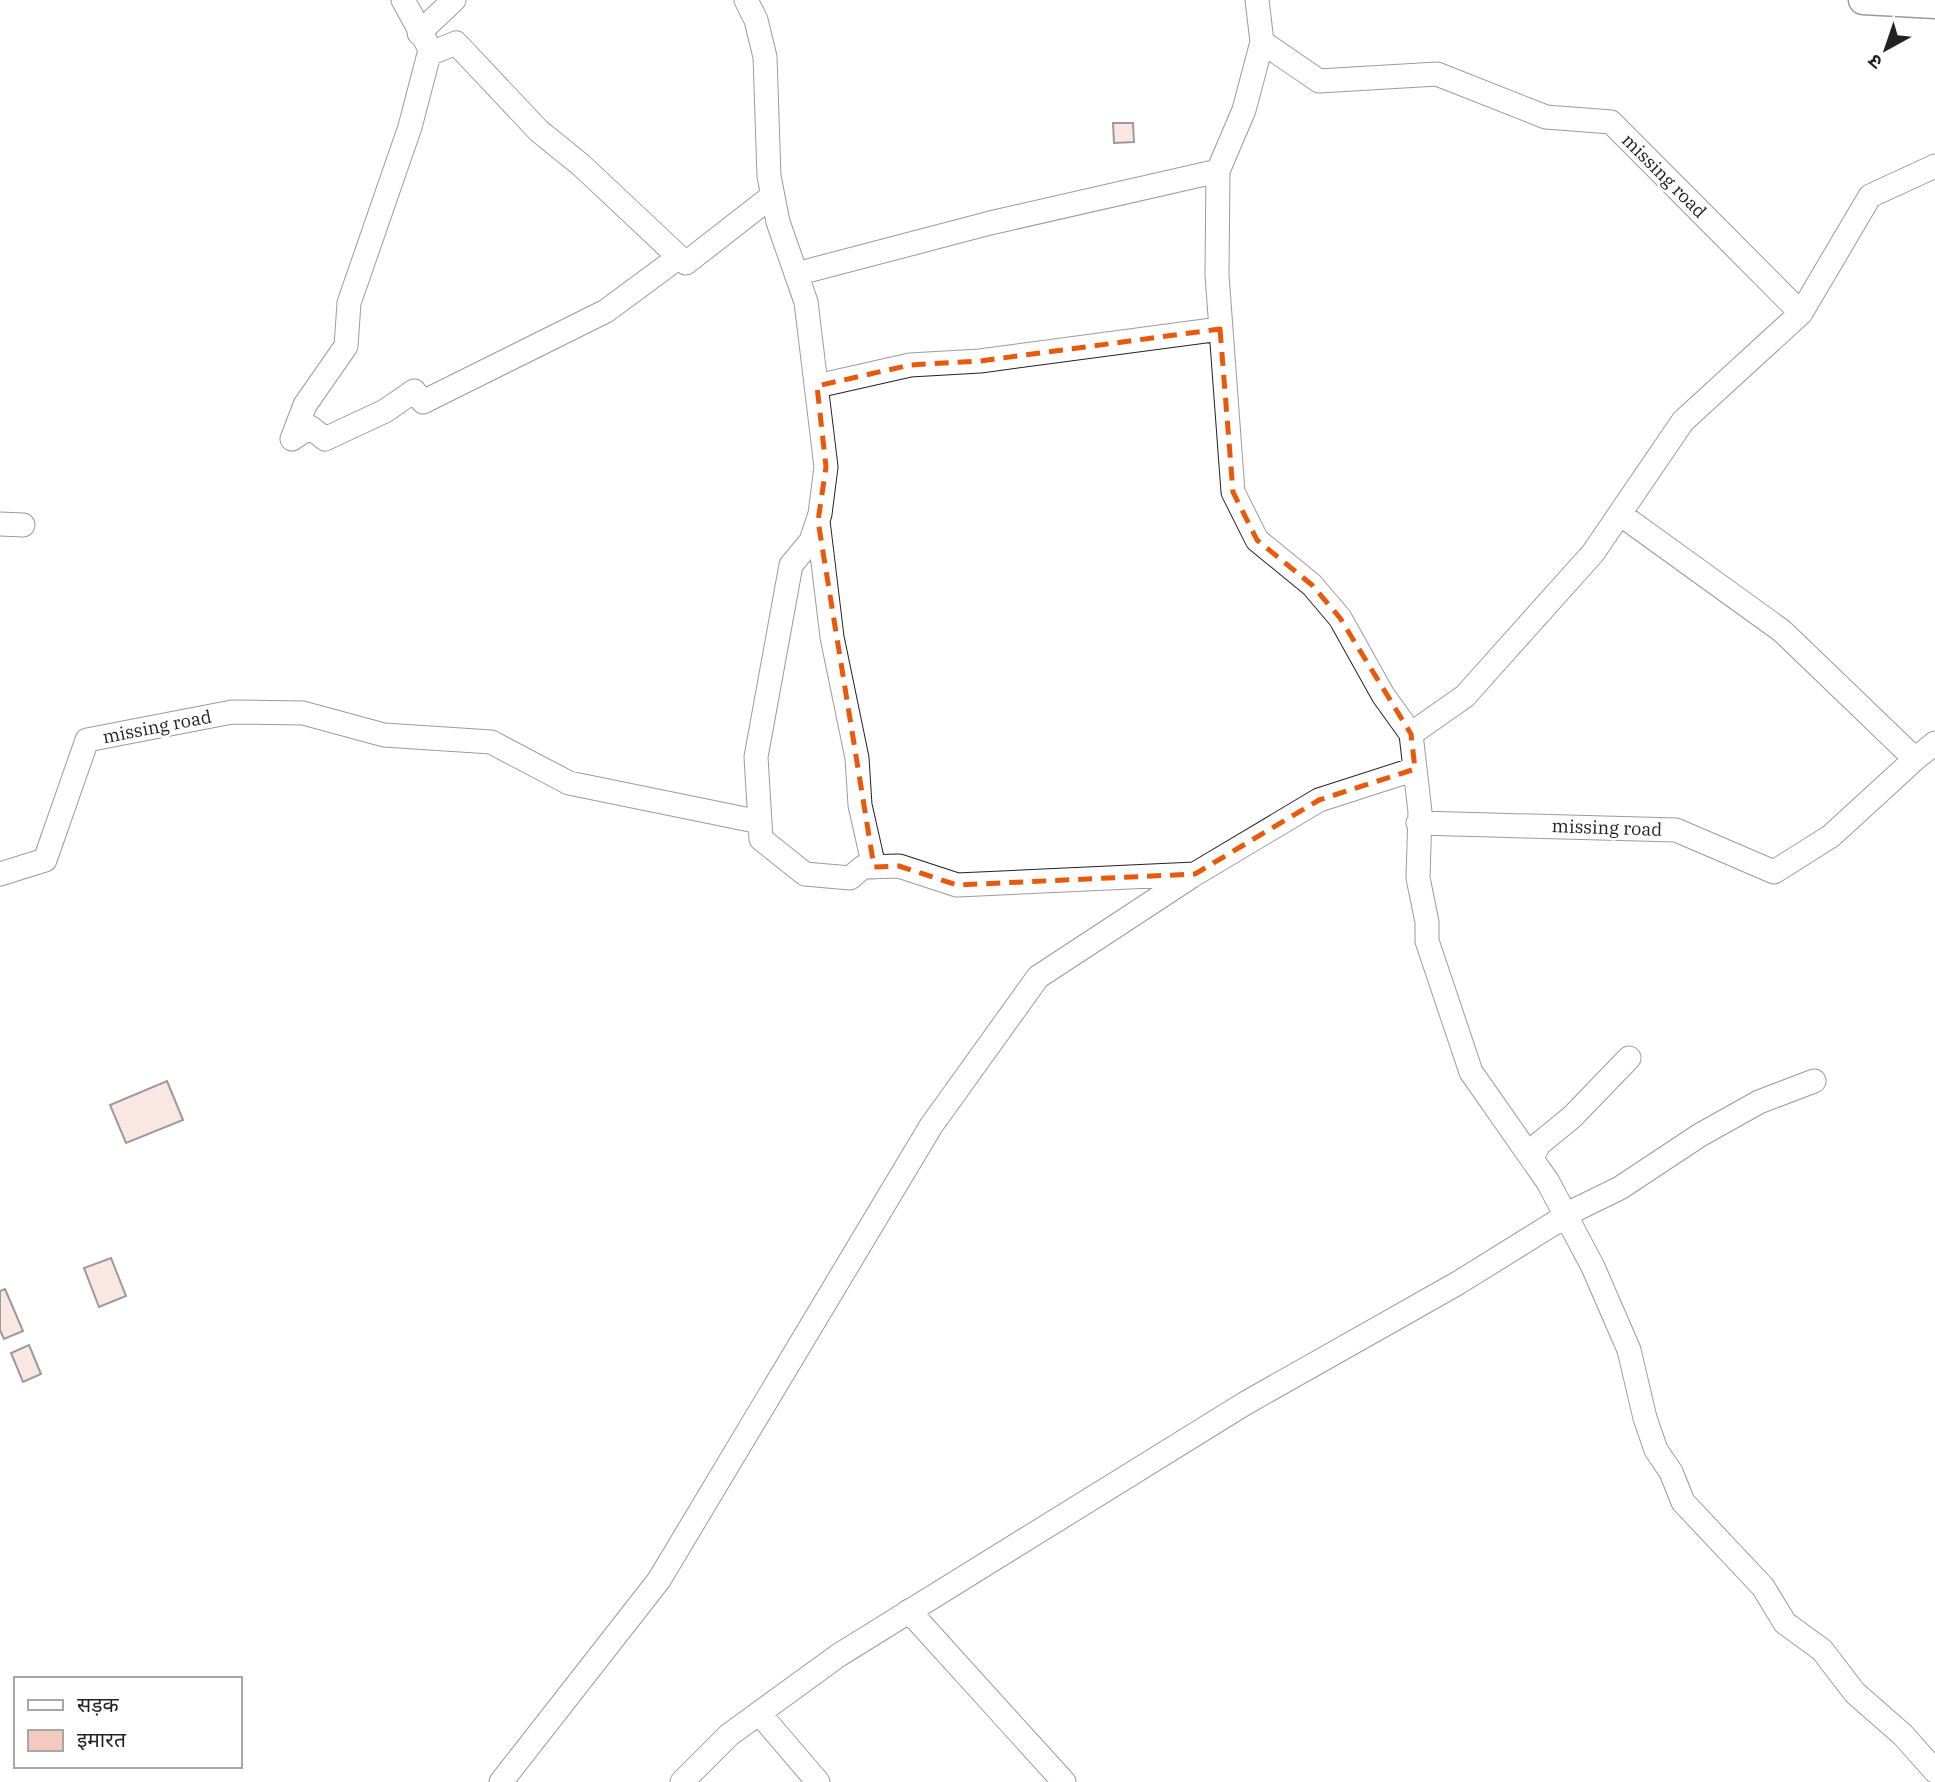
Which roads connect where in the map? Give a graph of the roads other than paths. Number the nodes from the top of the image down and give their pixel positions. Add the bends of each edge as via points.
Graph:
1 (403, 0) edge
2 (454, 0) edge
3 (746, 0) edge
4 (1257, 0) edge
5 (1863, 0) edge
6 (1935, 4) edge
7 (1262, 42) junction
8 (424, 43) junction
9 (1935, 166) edge
10 (1218, 171) junction
11 (772, 196) junction
12 (686, 263) dead end
13 (796, 274) junction
14 (1801, 313) junction
15 (1220, 329) junction
16 (817, 386) junction
17 (1620, 514) junction
18 (818, 521) junction
19 (1410, 734) junction
20 (1935, 743) edge
21 (1915, 759) junction
22 (1415, 769) junction
23 (760, 822) junction
24 (1418, 823) junction
25 (874, 867) junction
26 (0, 874) edge
27 (1195, 874) junction
28 (1629, 1058) dead end
29 (1814, 1081) dead end
30 (1532, 1158) junction
31 (1566, 1215) junction
32 (909, 1611) junction
33 (759, 1713) junction
34 (1935, 1771) edge
35 (501, 1782) edge
36 (682, 1782) edge
37 (818, 1782) edge
38 (1064, 1782) edge

1 - 8 street
2 - 8 street
3 - 11 street via 765,57
4 - 7 street
5 - 6 main road
7 - 10 street via 1244,110
7 - 14 street, missing road via 1319,81 1437,74 1546,117 1611,122
8 - 8 street via 410,127 349,303 346,346 305,405 292,439 310,427 325,439 385,411 414,391 424,402 606,311 679,257 540,131 456,43
9 - 14 street via 1870,196
10 - 13 street via 990,223
10 - 15 street
11 - 12 street
11 - 13 street
13 - 16 street via 806,302
14 - 17 street via 1684,421
15 - 16 street via 980,361 910,365
15 - 19 street via 1233,492 1257,540 1312,585 1340,618
16 - 18 street via 826,467
17 - 19 street via 1593,553 1465,696
17 - 21 street via 1782,631
18 - 23 street via 811,541 791,565 757,757
18 - 25 street via 832,637
19 - 22 street
20 - 21 street, missing road
21 - 24 street, missing road via 1830,835 1774,872 1676,830
22 - 24 street
22 - 27 street via 1319,800
23 - 25 street via 761,839 805,874 850,878 863,867
23 - 26 street, missing road via 569,783 491,742 384,736 303,713 232,712 87,740 45,860
24 - 30 street via 1418,878 1427,941 1448,1008 1471,1072
25 - 27 street via 899,866 957,885
27 - 35 street via 1038,977 930,1126 659,1580
28 - 30 street via 1539,1144
29 - 31 street via 1759,1102 1620,1188
30 - 31 street
31 - 32 street via 1447,1289 1244,1404
31 - 34 street via 1629,1350 1644,1418 1683,1502 1763,1587 1785,1623 1822,1650 1855,1693
32 - 33 street
32 - 38 street
33 - 36 street via 729,1735
33 - 37 street

